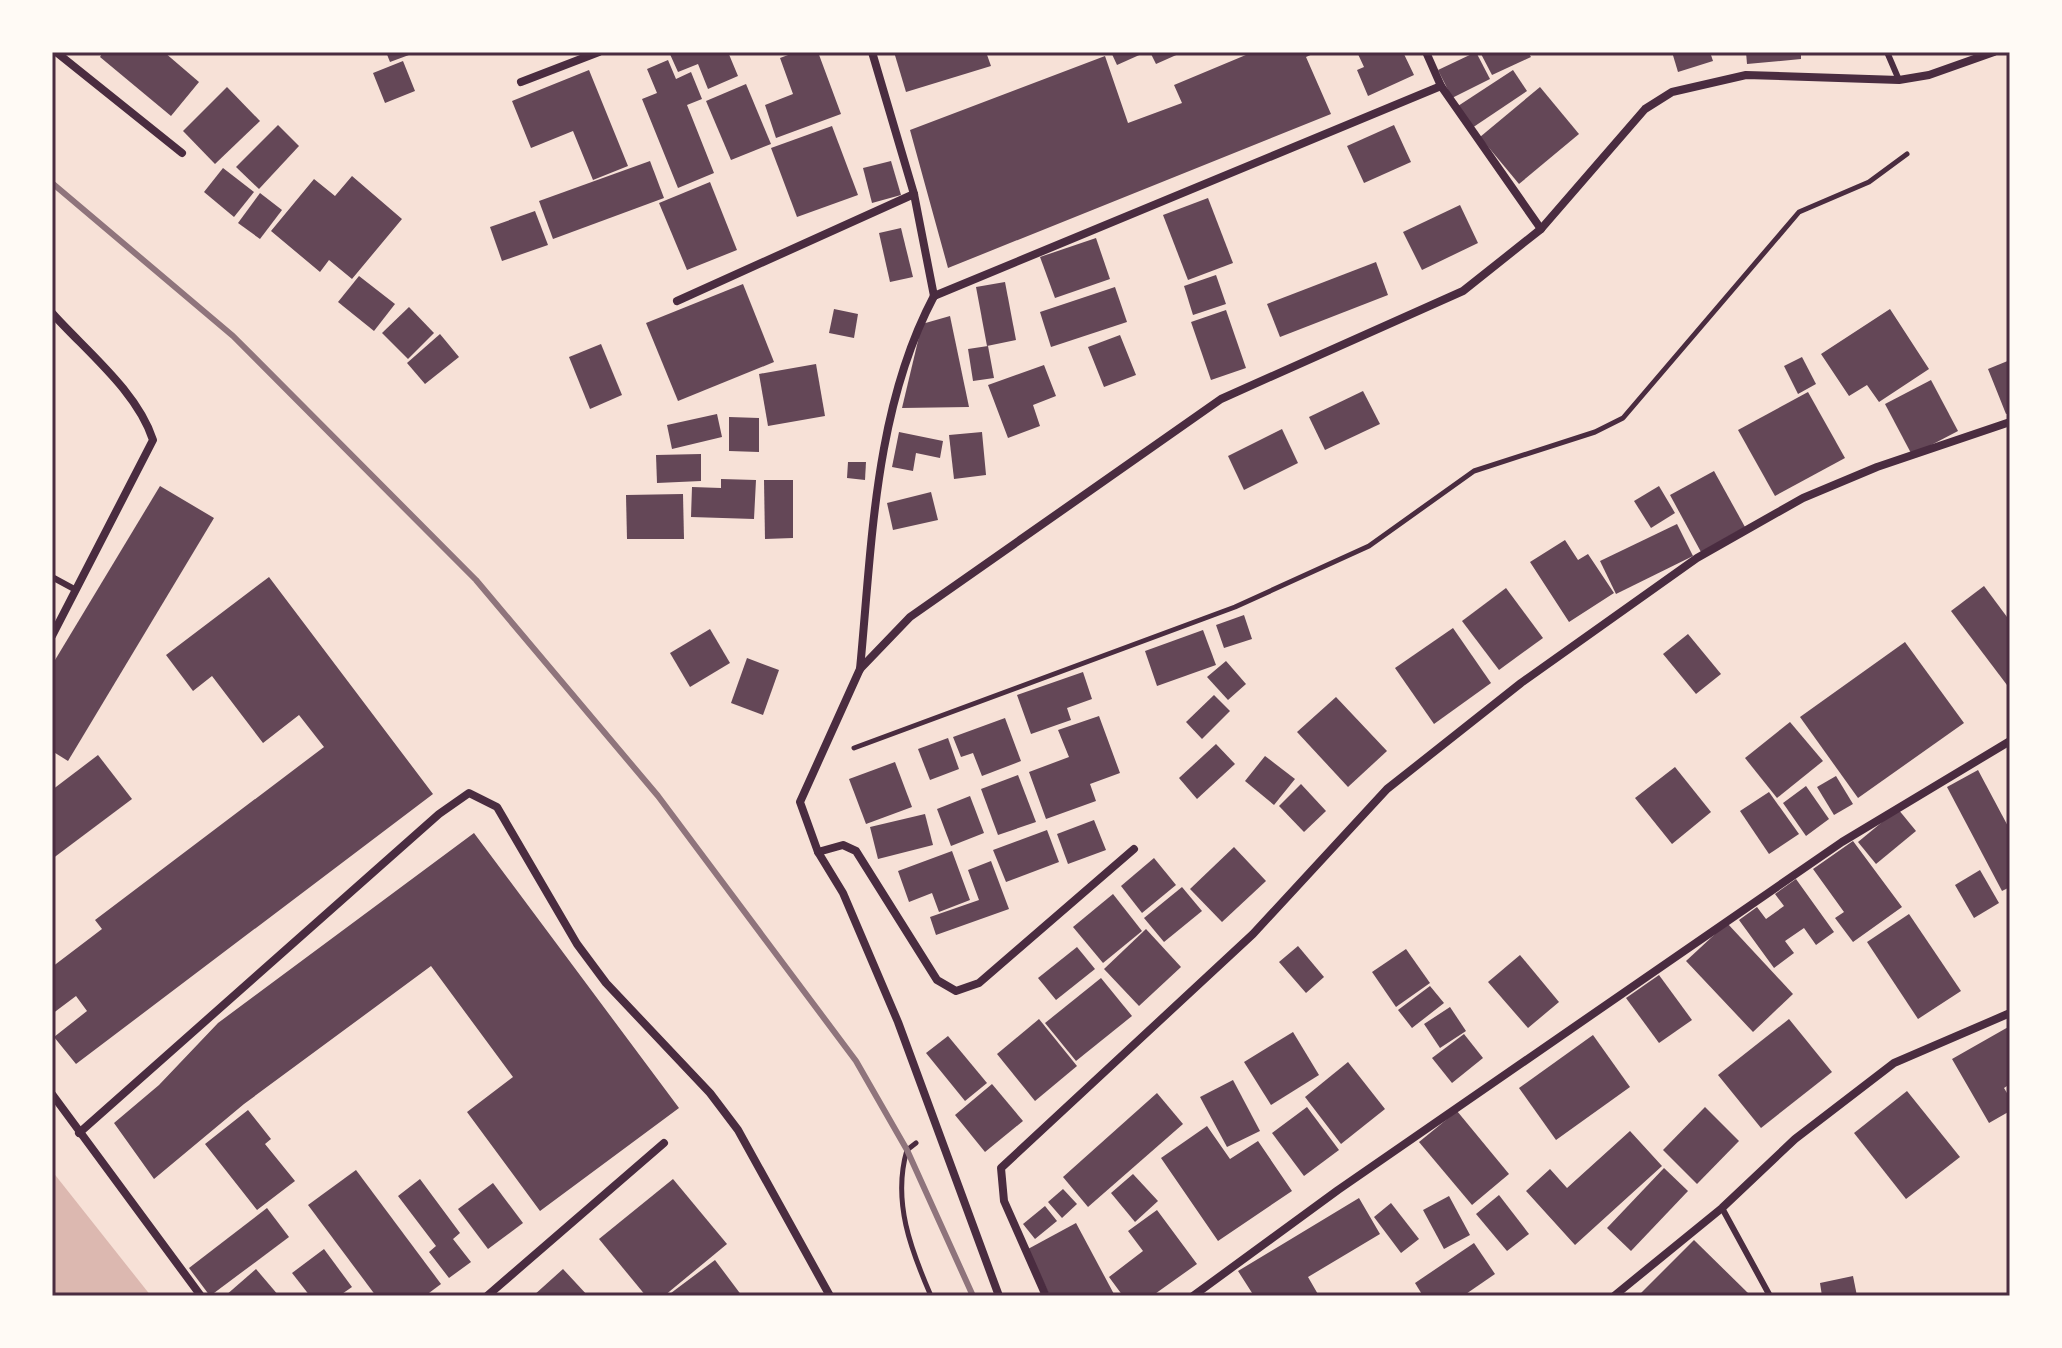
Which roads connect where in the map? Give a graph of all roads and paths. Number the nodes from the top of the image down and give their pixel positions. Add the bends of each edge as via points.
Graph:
1 (56, 52) edge
2 (599, 52) edge
3 (872, 52) edge
4 (1426, 52) edge
5 (1887, 52) edge
6 (1994, 52) edge
7 (1899, 80) junction
8 (521, 82) dead end
9 (1441, 86) junction
10 (182, 153) dead end
11 (1907, 154) dead end
12 (914, 194) junction
13 (1541, 229) junction
14 (934, 296) junction
15 (677, 301) dead end
16 (52, 313) edge
17 (2010, 422) edge
18 (52, 577) edge
19 (76, 590) junction
20 (52, 636) edge
21 (860, 669) junction
22 (2010, 741) edge
23 (841, 752) dead end
24 (1134, 849) dead end
25 (818, 852) junction
26 (2010, 1013) edge
27 (52, 1094) edge
28 (936, 1128) junction
29 (79, 1133) junction
30 (664, 1143) dead end
31 (1722, 1208) junction
32 (201, 1296) edge
33 (487, 1296) edge
34 (830, 1296) edge
35 (931, 1296) edge
36 (999, 1296) edge
37 (1046, 1296) edge
38 (1193, 1296) edge
39 (1614, 1296) edge
40 (1770, 1296) edge

1 - 10 street
2 - 8 street
3 - 12 street
4 - 9 street
5 - 7 lane
6 - 7 street
7 - 13 street via 1746,75 1672,92 1645,109
9 - 13 street
9 - 14 street
11 - 23 path via 1869,182 1799,212 1623,418 1474,471 1369,546 1235,607
12 - 14 street
12 - 15 street
13 - 21 street via 1463,291 1221,399 910,617
14 - 21 street via 913,335 884,449
16 - 19 street via 146,419 153,440
17 - 37 street via 1803,498 1697,558 1521,683 1387,789 1253,934 1001,1168 1004,1201
18 - 19 lane
19 - 20 street
21 - 25 street via 800,802
22 - 38 street via 1842,842
24 - 25 street via 979,983 956,991 937,980 856,851 843,845
25 - 28 street via 843,893 892,1007
26 - 31 street via 1894,1063 1795,1139
27 - 29 street
28 - 35 path via 907,1150 901,1192 912,1251
28 - 36 street
29 - 32 street
29 - 34 street via 469,793 497,807 577,944 606,983 738,1130
30 - 33 street
31 - 39 street
31 - 40 lane

